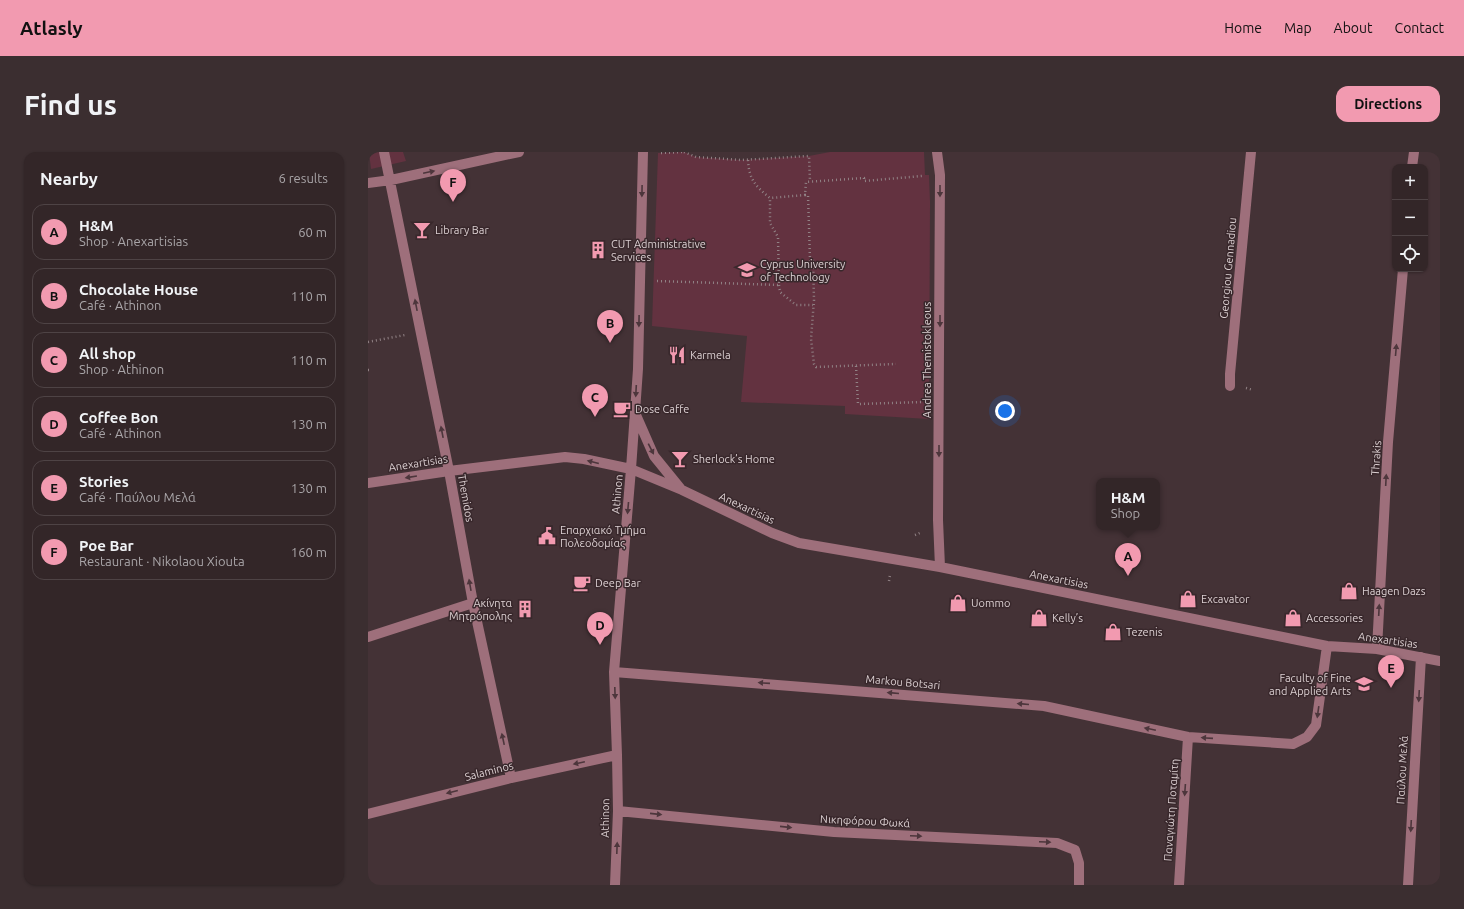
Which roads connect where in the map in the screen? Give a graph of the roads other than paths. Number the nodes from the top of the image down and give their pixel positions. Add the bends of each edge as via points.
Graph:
1 (384, 152) edge
2 (519, 152) edge
3 (643, 152) edge
4 (937, 152) edge
5 (1251, 152) edge
6 (1414, 152) edge
7 (1412, 164) edge
8 (391, 180) junction
9 (368, 183) edge
10 (1404, 272) edge
11 (1230, 386) dead end
12 (635, 414) junction
13 (631, 469) junction
14 (449, 471) junction
15 (368, 483) edge
16 (682, 490) junction
17 (940, 567) junction
18 (473, 603) junction
19 (368, 637) edge
20 (1327, 646) junction
21 (1377, 648) junction
22 (1421, 657) junction
23 (1440, 661) edge
24 (614, 672) junction
25 (1188, 737) junction
26 (617, 755) junction
27 (511, 778) junction
28 (618, 810) junction
29 (368, 814) edge
30 (615, 885) edge
31 (1079, 885) edge
32 (1178, 885) edge
33 (1408, 885) edge

1 - 8 street, Themidos
8 -> 2 street
3 -> 12 street, Athinon
4 -> 17 street, Andrea Themistokleous via 940,175
5 - 11 street, Georgiou Gennadiou
6 - 7 street
8 - 9 street
14 -> 8 street, Themidos
21 -> 10 street, Thrakis via 1388,442
12 - 13 street, Athinon
12 -> 16 street, Anexartisias via 654,456
13 -> 14 street, Anexartisias via 565,457
13 - 16 street, Anexartisias
13 -> 24 street, Athinon
14 -> 15 street, Anexartisias
18 -> 14 street, Themidos
16 - 17 street, Anexartisias via 772,533 799,543
17 - 20 street, Anexartisias
18 - 19 street
27 -> 18 street, Themidos
20 - 21 street, Anexartisias
20 -> 25 street, Markou Botsari via 1316,725 1307,737 1293,744
21 - 22 street, Anexartisias
22 - 23 street, Anexartisias
22 -> 33 street, Παύλου Μελά
25 -> 24 street, Markou Botsari via 1044,706
24 -> 26 street, Athinon
25 -> 32 street, Παναγιώτη Ποταμίτη
26 -> 27 street, Salaminos
26 - 28 street, Athinon
27 -> 29 street, Salaminos
30 -> 28 street, Athinon
28 -> 31 street, Νικηφόρου Φωκά via 834,832 1057,843 1075,850 1079,864

